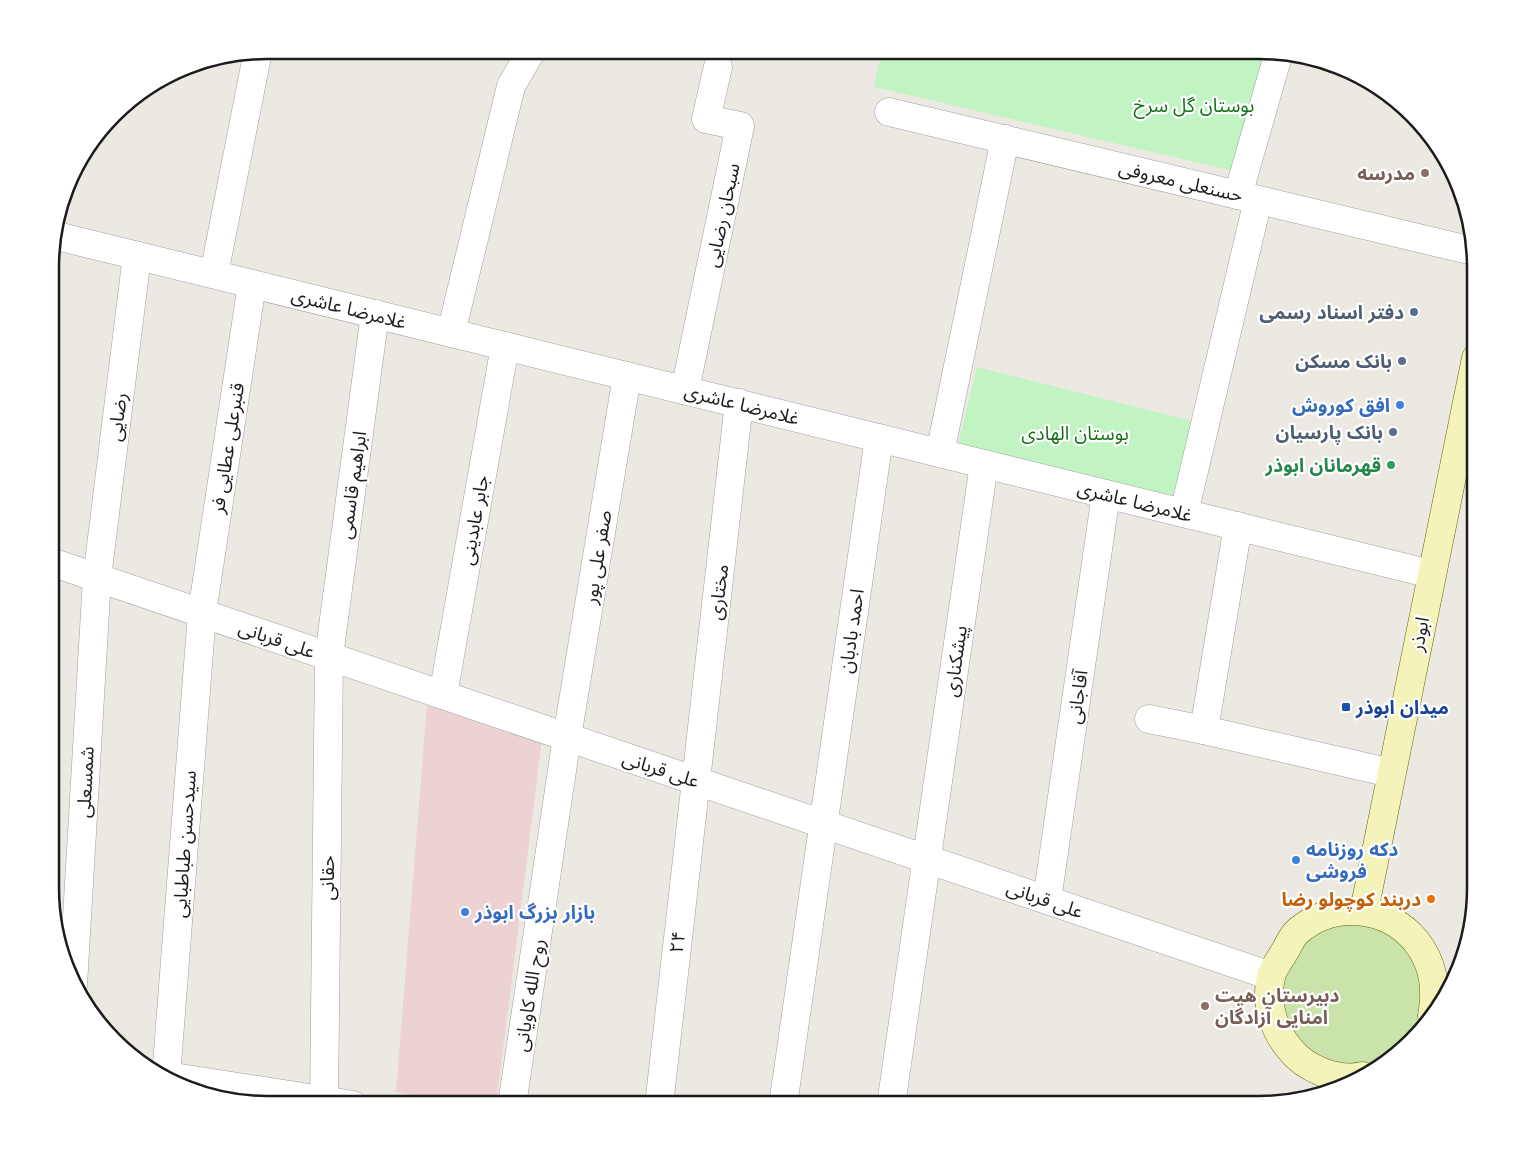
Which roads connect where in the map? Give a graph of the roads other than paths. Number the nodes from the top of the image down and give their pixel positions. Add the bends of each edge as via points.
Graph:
1 (256, 59) edge
2 (527, 59) edge
3 (1277, 60) edge
4 (718, 68) dead end
5 (889, 112) dead end
6 (1006, 139) junction
7 (1248, 197) junction
8 (61, 237) edge
9 (1466, 249) edge
10 (137, 256) junction
11 (214, 274) junction
12 (252, 284) junction
13 (374, 314) junction
14 (451, 333) junction
15 (505, 346) junction
16 (627, 376) junction
17 (685, 390) junction
18 (1467, 401) edge
19 (739, 403) junction
20 (879, 438) junction
21 (940, 453) junction
22 (984, 464) junction
23 (1106, 494) junction
24 (1184, 513) junction
25 (1238, 526) junction
26 (59, 565) edge
27 (1431, 574) junction
28 (97, 578) junction
29 (202, 613) junction
30 (329, 656) junction
31 (443, 695) junction
32 (1149, 719) dead end
33 (1204, 730) junction
34 (567, 737) junction
35 (1391, 773) junction
36 (696, 780) junction
37 (823, 824) junction
38 (927, 858) junction
39 (1047, 900) junction
40 (1364, 911) junction
41 (74, 966) edge
42 (1271, 976) junction
43 (1435, 998) edge
44 (165, 1069) edge
45 (186, 1080) edge
46 (1331, 1082) edge
47 (287, 1096) edge
48 (324, 1096) edge
49 (513, 1096) edge
50 (660, 1096) edge
51 (784, 1096) edge
52 (892, 1096) edge

1 - 11 street
2 - 14 street via 511,86
3 - 7 street
4 - 17 street, سبحان رضایی via 706,119 740,126
5 - 6 street, حسنعلی معروفی
6 - 7 street, حسنعلی معروفی
6 - 21 street
7 - 9 street, حسنعلی معروفی
7 - 24 street
8 - 10 street, غلامرضا عاشری
10 - 11 street, غلامرضا عاشری
10 - 28 street, رضایی
11 - 12 street, غلامرضا عاشری
12 - 13 street, غلامرضا عاشری
12 - 29 street, قنبرعلی عطایی فر
13 - 14 street, غلامرضا عاشری
13 - 30 street, ابراهیم قاسمی
14 - 15 street, غلامرضا عاشری
15 - 16 street, غلامرضا عاشری
15 - 31 street, جابر عابدینی
16 - 17 street, غلامرضا عاشری
16 - 34 street, صفر علی پور
17 - 19 street, غلامرضا عاشری
18 - 27 main road, ابوذر
19 - 20 street, غلامرضا عاشری
19 - 36 street, مختاری
20 - 21 street, غلامرضا عاشری
20 - 37 street, احمد بادبان
21 - 22 street, غلامرضا عاشری
22 - 23 street, غلامرضا عاشری
22 - 38 street, پیشکناری
23 - 24 street, غلامرضا عاشری
23 - 39 street, آقاجانی
24 - 25 street, غلامرضا عاشری
25 - 27 street, غلامرضا عاشری
25 - 33 street
26 - 28 street, علی قربانی
27 - 35 main road, ابوذر
28 - 29 street, علی قربانی
28 - 41 street, شمسعلی
29 - 30 street, علی قربانی
29 - 44 street, سیدحسن طباطبایی
30 - 31 street, علی قربانی
30 - 48 street, حقانی
31 - 34 street, علی قربانی
32 - 33 street
33 - 35 street
34 - 36 street, علی قربانی
34 - 49 street, روح الله کاویانی
35 - 40 main road, ابوذر
36 - 37 street, علی قربانی
36 - 50 street, ۲۴
37 - 38 street, علی قربانی
37 - 51 street, احمد بادبان
38 - 39 street, علی قربانی
38 - 52 street, پیشکناری
39 - 42 street, علی قربانی
40 - 42 main road via 1339,912 1316,919 1296,933
40 - 43 main road via 1387,918 1408,932 1423,951 1433,974
42 - 46 main road via 1269,1002 1275,1027 1289,1049
45 - 47 street

